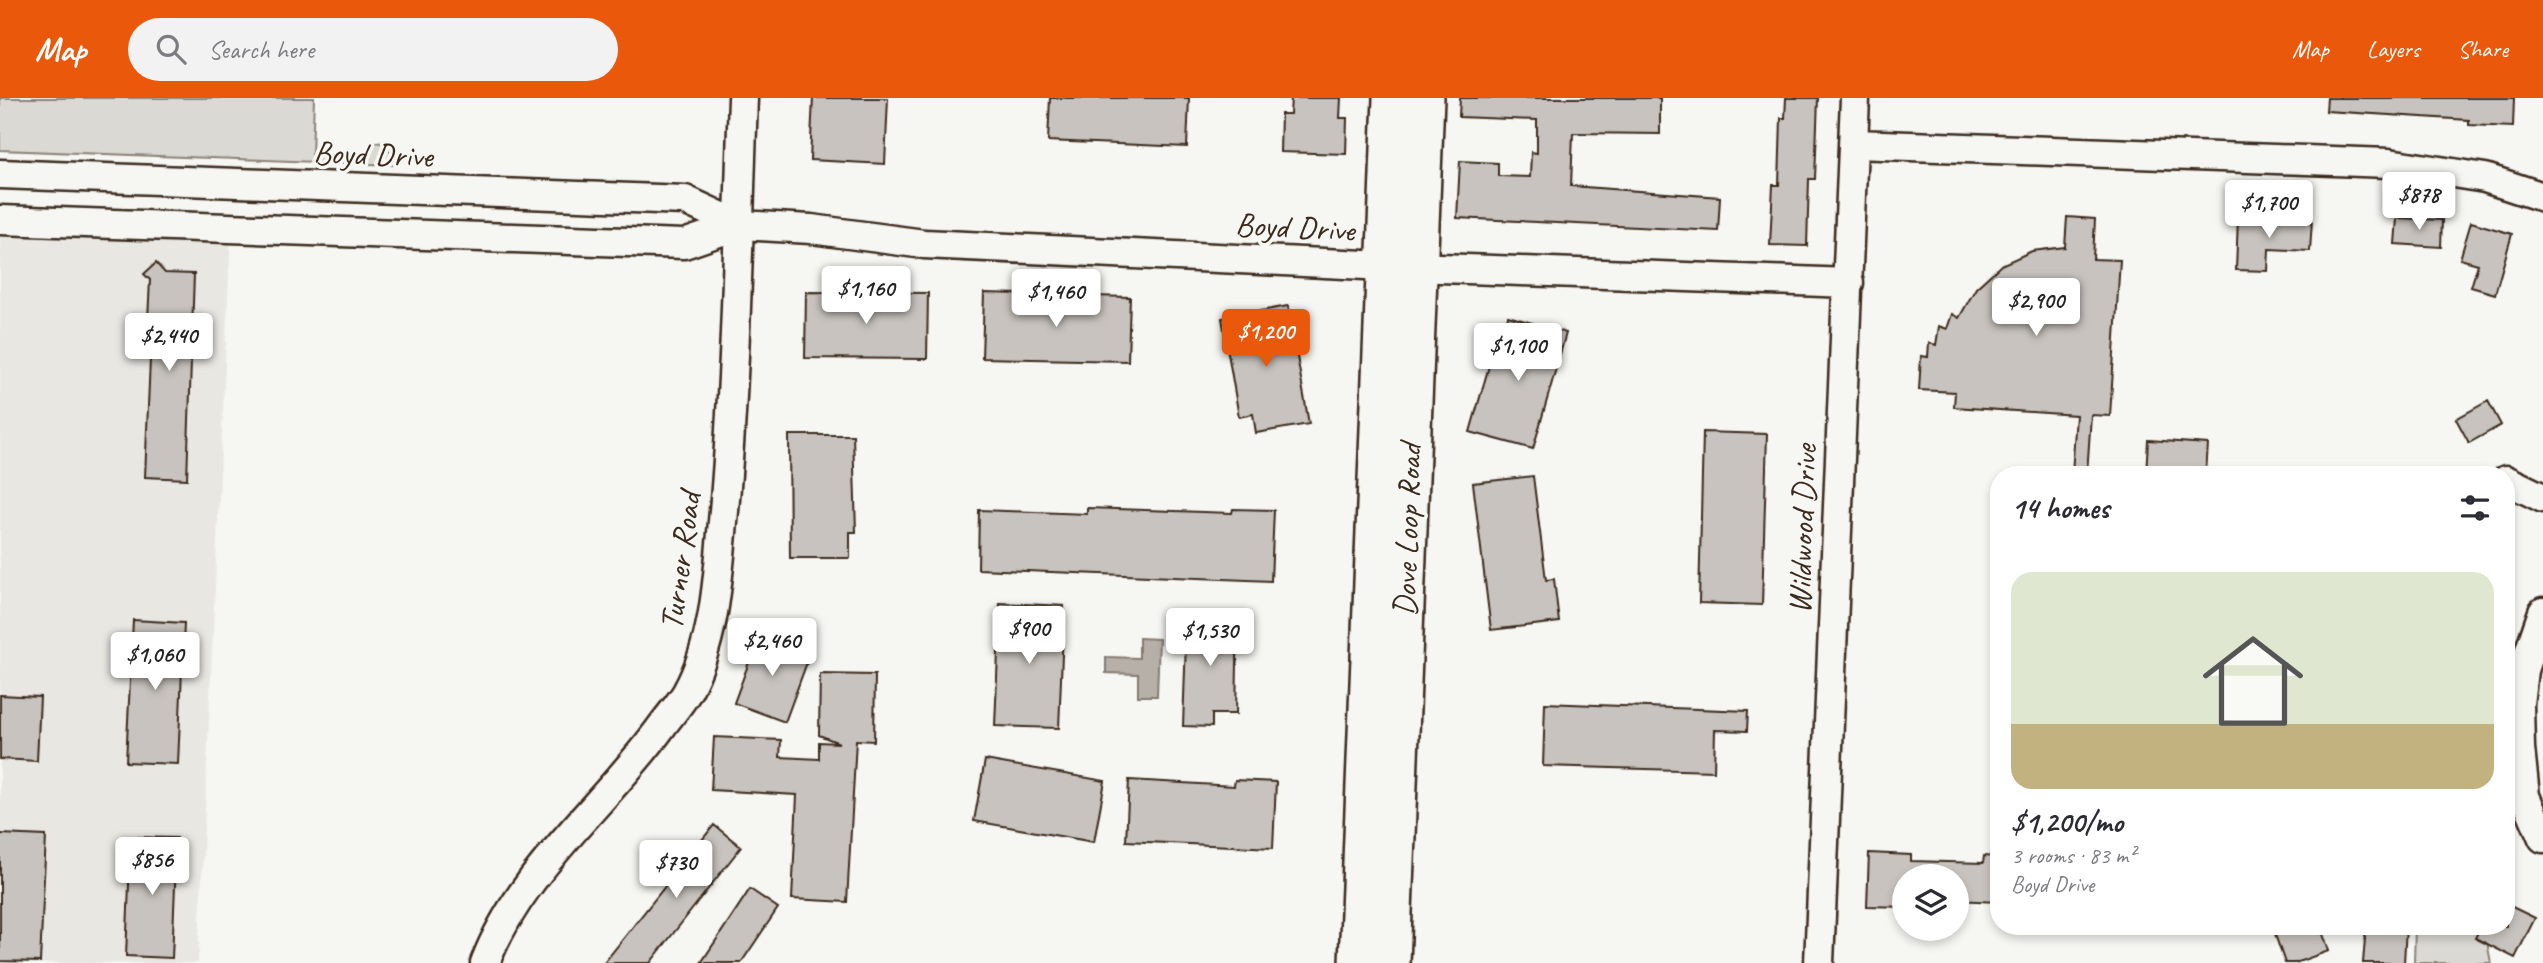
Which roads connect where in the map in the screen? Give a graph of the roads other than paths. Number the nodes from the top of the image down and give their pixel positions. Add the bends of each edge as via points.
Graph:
1 (743, 98) edge
2 (1392, 98) edge
3 (1425, 98) edge
4 (1855, 98) edge
5 (1854, 145) junction
6 (0, 174) edge
7 (410, 190) junction
8 (451, 192) junction
9 (2543, 197) edge
10 (0, 220) edge
11 (739, 225) junction
12 (429, 236) junction
13 (1402, 267) junction
14 (1849, 283) junction
15 (2515, 484) edge
16 (2543, 498) edge
17 (2543, 612) edge
18 (1386, 673) junction
19 (2543, 838) edge
20 (485, 963) edge
21 (1358, 963) edge
22 (1391, 963) edge
23 (1819, 963) edge

1 - 11 street, Turner Road
2 - 13 main road, Dove Loop Road
3 - 13 main road, Dove Loop Road
4 - 5 street, Wildwood Drive
5 - 9 street via 2389,163 2485,178
5 - 14 street, Wildwood Drive
6 - 7 street, Boyd Drive
7 - 8 street, Boyd Drive
7 - 12 street
8 - 11 street, Boyd Drive via 685,200
8 - 12 street
10 - 12 street, Boyd Drive
11 - 12 street, Boyd Drive via 684,244
11 - 13 street, Boyd Drive via 923,244
11 - 20 street, Turner Road via 731,440 716,600 704,646 687,691 634,765 557,848 512,912
13 - 14 street, Boyd Drive
13 - 18 main road, Dove Loop Road
14 - 23 street, Wildwood Drive
15 - 16 street
17 - 19 street via 2522,680 2520,748 2525,796
18 - 21 main road, Dove Loop Road
18 - 22 main road, Dove Loop Road

